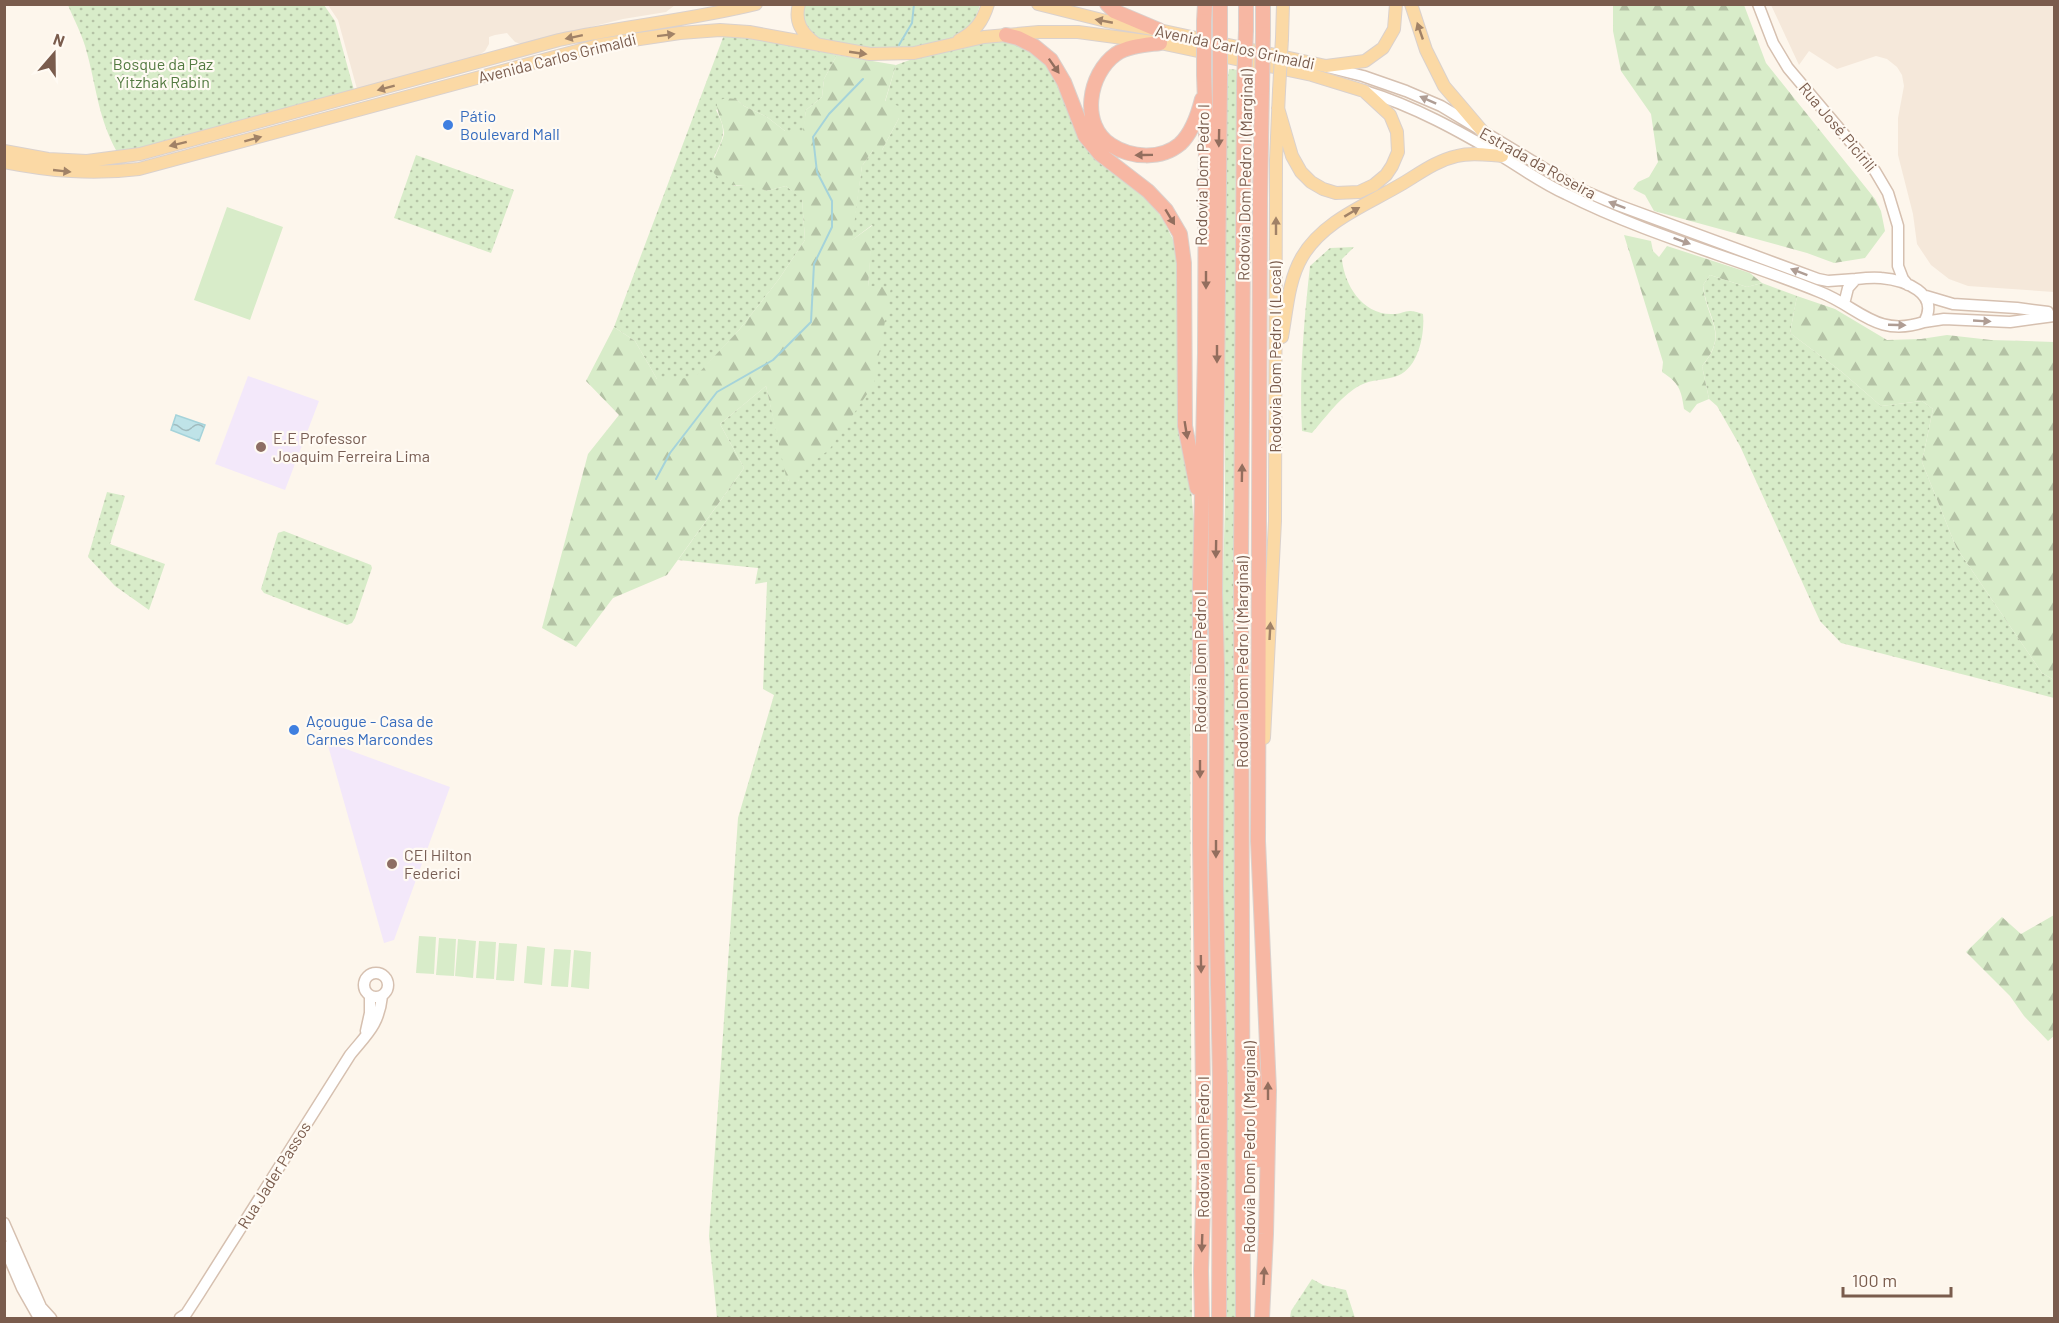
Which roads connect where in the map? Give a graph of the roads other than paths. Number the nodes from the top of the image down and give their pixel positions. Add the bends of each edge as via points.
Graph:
1 (756, 4) edge
2 (799, 4) edge
3 (988, 4) edge
4 (1038, 4) edge
5 (1107, 4) edge
6 (1205, 4) edge
7 (1220, 4) edge
8 (1246, 4) edge
9 (1263, 4) edge
10 (1396, 4) edge
11 (1411, 4) edge
12 (1758, 4) edge
13 (1284, 8) edge
14 (1006, 35) junction
15 (1159, 37) junction
16 (815, 44) junction
17 (948, 46) junction
18 (513, 52) junction
19 (473, 64) junction
20 (1326, 66) junction
21 (508, 68) junction
22 (1204, 81) junction
23 (442, 87) junction
24 (1364, 91) junction
25 (1278, 108) junction
26 (1484, 133) junction
27 (4, 151) edge
28 (1502, 156) junction
29 (4, 162) edge
30 (1897, 256) junction
31 (1880, 277) junction
32 (1856, 279) junction
33 (1908, 285) junction
34 (1926, 296) junction
35 (1844, 304) junction
36 (2055, 315) edge
37 (1924, 322) junction
38 (1276, 370) junction
39 (1200, 585) junction
40 (1258, 841) junction
41 (1242, 958) junction
42 (376, 996) dead end
43 (4, 1223) edge
44 (1266, 1234) junction
45 (4, 1246) edge
46 (183, 1316) edge
47 (39, 1318) edge
48 (51, 1318) edge
49 (1202, 1318) edge
50 (1219, 1318) edge
51 (1244, 1318) edge
52 (1262, 1318) edge

1 -> 18 main road, Avenida Carlos Grimaldi
2 - 16 main road via 799,26
3 - 17 main road via 975,29
15 -> 4 main road, Avenida Carlos Grimaldi
5 - 15 highway
6 - 22 highway, bridge
7 -> 50 highway, Rodovia Dom Pedro I, bridge via 1215,592
41 -> 8 highway, bridge
9 - 40 highway, Rodovia Dom Pedro I (Marginal), bridge
10 - 20 main road, Avenida Carlos Grimaldi via 1394,28 1383,48 1365,61
26 -> 11 main road via 1444,86 1426,50
12 - 30 street, Rua José Picirili via 1788,68 1875,171 1888,193 1898,226
13 - 25 main road, Rodovia Dom Pedro I (Local), bridge
14 - 15 main road, Avenida Carlos Grimaldi via 1078,32
14 - 17 main road, Avenida Carlos Grimaldi
14 -> 39 highway via 1034,46 1051,60 1085,136 1100,154 1148,191 1166,210 1180,234 1184,263 1185,426 1199,501
15 - 20 main road, Avenida Carlos Grimaldi
22 -> 15 highway via 1194,121 1179,144 1160,154 1137,156 1110,145 1095,127 1090,105 1093,85 1116,54
15 - 24 main road, Avenida Carlos Grimaldi
16 -> 17 main road, Avenida Carlos Grimaldi via 870,54 914,53
21 -> 16 main road, Avenida Carlos Grimaldi via 599,45 680,33 749,32
18 - 19 main road, Avenida Carlos Grimaldi
18 - 21 main road via 515,62
19 - 23 main road via 444,80
19 -> 27 main road, Avenida Carlos Grimaldi via 140,154 87,161
26 -> 20 street, Estrada da Roseira via 1441,106 1406,91
21 - 23 main road, Avenida Carlos Grimaldi
22 -> 39 highway via 1205,341
29 -> 23 main road, Avenida Carlos Grimaldi via 61,172 138,169
24 - 25 main road via 1390,115 1397,132 1398,152 1386,175 1359,192 1323,189 1301,172 1292,156
24 - 28 street, Estrada da Roseira via 1396,100
38 -> 25 main road, Rodovia Dom Pedro I (Local)
32 -> 26 street, Estrada da Roseira via 1818,279 1615,204 1577,188
28 -> 35 street, Estrada da Roseira via 1566,194 1642,227 1822,292
38 -> 28 main road via 1293,278 1321,233 1428,167 1477,153
30 - 31 street
30 - 33 street via 1900,273
31 - 32 street, Estrada da Roseira
31 - 33 street, Estrada da Roseira
32 - 35 street via 1848,288
33 - 34 street, Estrada da Roseira
34 - 36 street, Estrada da Roseira via 1953,304
34 - 37 street via 1930,307
35 -> 37 street, Estrada da Roseira via 1860,316 1883,324 1904,326
37 -> 36 street, Estrada da Roseira via 2010,322
40 -> 38 main road, Rodovia Dom Pedro I (Local) via 1275,521
39 -> 49 highway
44 -> 40 highway, Rodovia Dom Pedro I (Marginal) via 1269,1089
41 - 44 highway
41 - 51 highway
42 - 46 street, Rua Jader Passos via 378,1014 372,1029 350,1055
43 - 48 street via 41,1306
52 -> 44 highway, Rodovia Dom Pedro I (Marginal)
45 - 47 street

